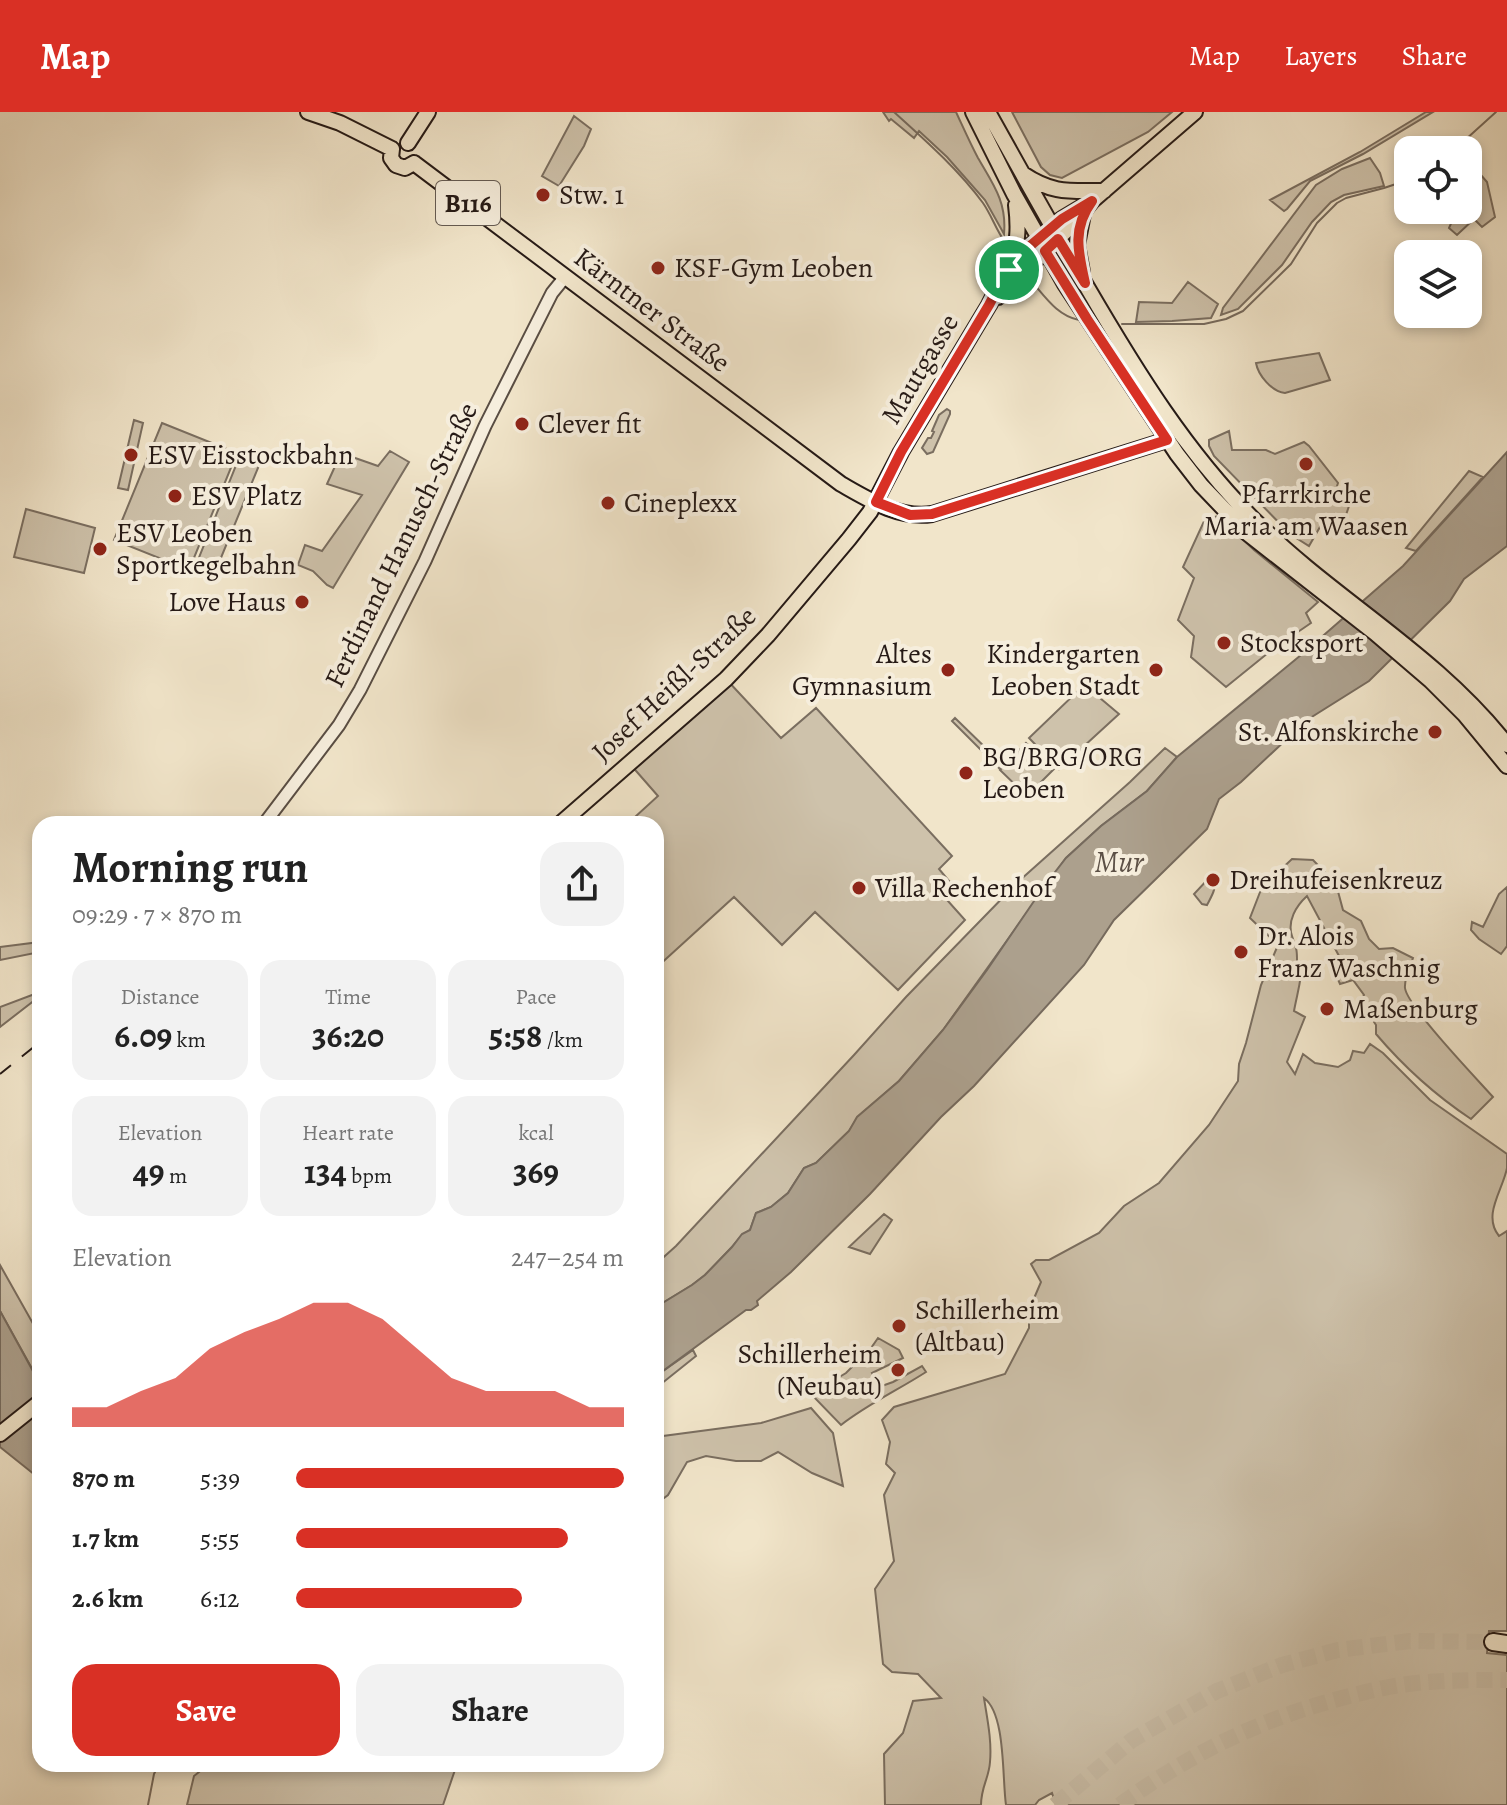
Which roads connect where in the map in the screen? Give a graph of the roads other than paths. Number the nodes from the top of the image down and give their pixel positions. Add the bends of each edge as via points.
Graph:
1 (308, 112) edge
2 (428, 112) edge
3 (973, 112) edge
4 (988, 112) edge
5 (1195, 112) edge
6 (408, 143) junction
7 (392, 149) junction
8 (414, 163) junction
9 (1022, 174) junction
10 (1104, 191) junction
11 (1014, 194) junction
12 (1088, 207) junction
13 (1055, 233) junction
14 (1038, 249) junction
15 (565, 277) junction
16 (1009, 278) junction
17 (1085, 283) junction
18 (1065, 284) junction
19 (1167, 440) junction
20 (876, 502) junction
21 (1319, 583) junction
22 (1435, 677) junction
23 (1507, 745) edge
24 (1507, 766) edge
25 (270, 816) edge
26 (569, 816) edge
27 (32, 1408) edge
28 (0, 1434) edge

1 - 7 main road
2 - 6 main road
3 - 11 main road
4 - 9 main road
5 - 10 main road, Mautgasse
6 - 7 main road
6 - 8 main road via 416,154
7 - 8 main road via 396,165
8 - 15 main road, Kärntner Straße / B116
9 - 10 main road via 1054,190
9 - 13 main road
10 - 12 main road, Mautgasse
11 - 14 main road
11 - 16 main road via 1019,223
12 - 13 main road, Mautgasse
12 - 17 main road via 1077,245
13 - 14 main road, Mautgasse
13 - 17 main road
14 - 16 main road, Mautgasse
14 - 18 main road
15 - 20 main road, Kärntner Straße / B116 via 831,477
15 - 25 street, Ferdinand Hanusch-Straße via 485,426 360,690
16 - 18 main road via 1041,273
16 - 20 main road, Mautgasse via 901,452
17 - 21 main road via 1192,449 1226,491
18 - 19 main road
19 - 20 main road via 932,514 910,515
19 - 21 main road via 1247,533
20 - 26 main road, Josef Heißl-Straße via 749,656
21 - 22 main road via 1382,625
22 - 23 main road via 1472,705
22 - 24 main road
27 - 28 main road

